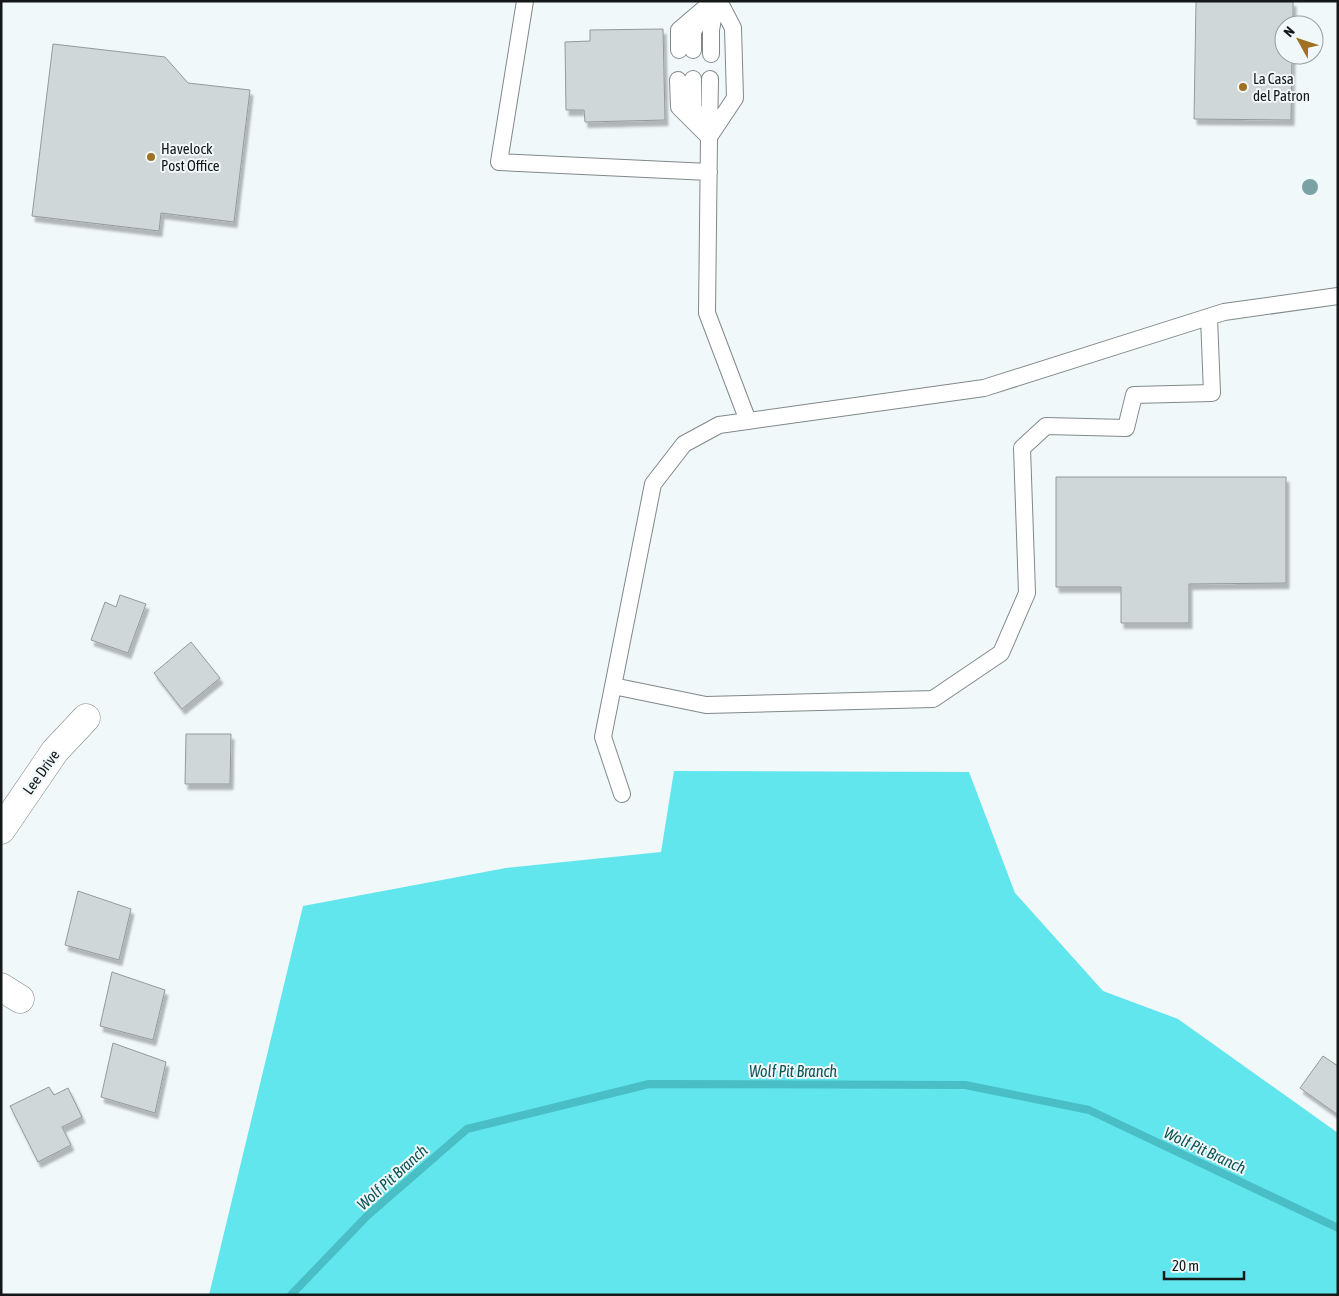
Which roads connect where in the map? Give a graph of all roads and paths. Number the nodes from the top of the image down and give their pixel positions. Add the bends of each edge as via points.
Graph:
1 (524, 1) edge
2 (715, 1) edge
3 (686, 50) dead end
4 (711, 54) dead end
5 (710, 79) dead end
6 (686, 80) dead end
7 (709, 137) junction
8 (708, 172) junction
9 (1338, 296) edge
10 (1209, 317) junction
11 (748, 421) junction
12 (613, 686) junction
13 (86, 718) dead end
14 (622, 794) dead end
15 (1, 830) edge

1 - 8 lane via 499,162
2 - 3 lane via 692,31
2 - 4 lane
2 - 7 lane via 733,28 735,98
5 - 7 lane
6 - 7 lane via 692,108
7 - 8 lane
8 - 11 lane via 707,313
9 - 10 lane via 1224,312
10 - 11 lane via 984,388
10 - 12 lane via 1212,393 1134,395 1126,428 1046,426 1022,448 1027,594 1001,653 933,699 706,705
11 - 12 lane via 719,425 684,444 653,484
12 - 14 lane via 603,737
13 - 15 street, Lee Drive via 55,751

